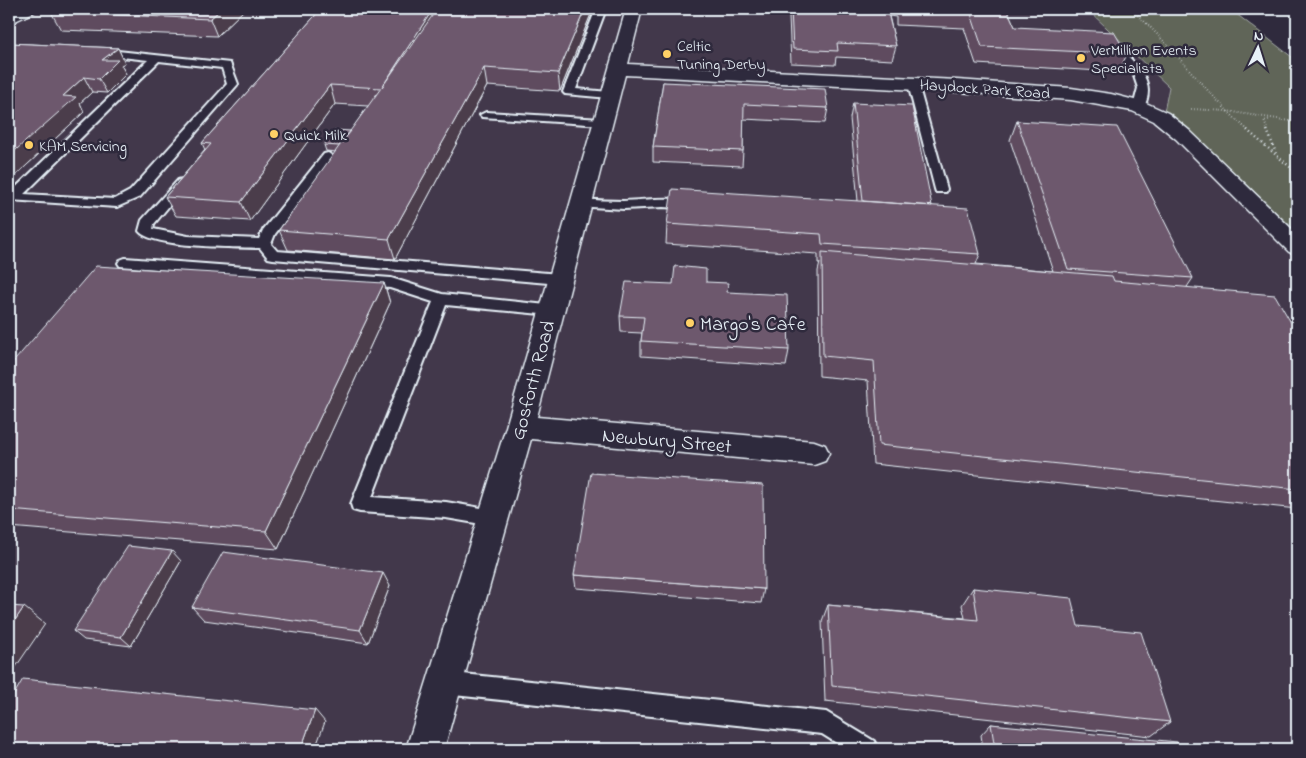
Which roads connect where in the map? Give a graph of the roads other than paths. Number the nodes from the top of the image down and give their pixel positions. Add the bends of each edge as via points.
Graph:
1 (28, 9) edge
2 (600, 9) edge
3 (634, 9) edge
4 (9, 19) edge
5 (1104, 39) edge
6 (88, 51) edge
7 (156, 58) junction
8 (617, 69) junction
9 (913, 84) junction
10 (609, 95) junction
11 (1138, 107) junction
12 (486, 115) dead end
13 (602, 122) junction
14 (328, 157) dead end
15 (190, 174) edge
16 (941, 189) dead end
17 (580, 202) junction
18 (702, 205) edge
19 (264, 244) junction
20 (1297, 247) edge
21 (125, 263) dead end
22 (560, 279) junction
23 (441, 299) junction
24 (551, 310) junction
25 (520, 427) junction
26 (814, 453) dead end
27 (493, 518) junction
28 (444, 682) junction
29 (424, 749) edge
30 (866, 749) edge

1 - 4 street
2 - 10 lane via 569,92
3 - 8 street, Gosforth Road
5 - 11 lane via 1138,72 1143,88
6 - 7 lane
7 - 7 lane via 226,65 233,84 135,194 117,203 13,197
8 - 9 street, Haydock Park Road
8 - 10 street, Gosforth Road
9 - 11 street, Haydock Park Road via 1071,94
9 - 16 lane
10 - 13 street, Gosforth Road
11 - 20 street, Haydock Park Road via 1161,117 1183,135
12 - 13 lane
13 - 17 street, Gosforth Road
14 - 19 lane via 268,233
15 - 19 lane via 147,223 146,232 183,239
17 - 18 lane
17 - 22 street, Gosforth Road
19 - 22 lane via 273,255
21 - 23 lane via 391,283
22 - 24 street, Gosforth Road
23 - 24 lane
23 - 27 lane via 360,504 446,510
24 - 25 street, Gosforth Road
25 - 26 street, Newbury Street
25 - 27 street, Gosforth Road
27 - 28 street, Gosforth Road
28 - 29 street, Gosforth Road
28 - 30 lane via 826,723

